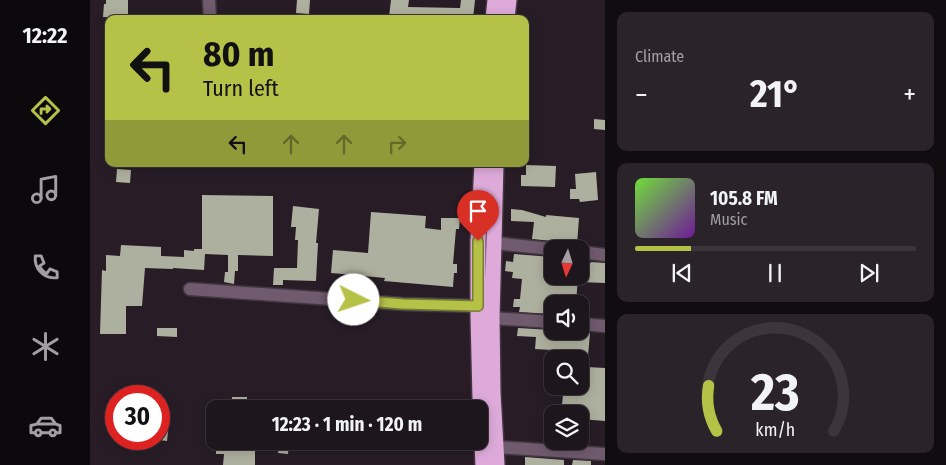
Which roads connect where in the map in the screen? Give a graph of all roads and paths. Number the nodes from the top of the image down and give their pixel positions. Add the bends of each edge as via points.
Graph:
1 (210, 0) edge
2 (495, 0) edge
3 (509, 0) edge
4 (210, 15) edge
5 (493, 15) edge
6 (507, 15) edge
7 (482, 167) edge
8 (496, 167) edge
9 (494, 243) junction
10 (544, 248) edge
11 (589, 253) edge
12 (605, 255) edge
13 (190, 289) dead end
14 (478, 306) junction
15 (492, 318) junction
16 (544, 321) edge
17 (589, 325) edge
18 (605, 326) edge
19 (496, 447) junction
20 (605, 454) edge
21 (483, 465) edge
22 (497, 465) edge

1 - 4 street
2 - 5 highway
3 - 6 highway
7 - 14 highway
8 - 9 highway
9 - 10 street
9 - 15 highway
11 - 12 street
13 - 14 street
14 - 21 highway
15 - 16 street
15 - 19 highway
17 - 18 street
19 - 20 street
19 - 22 highway

